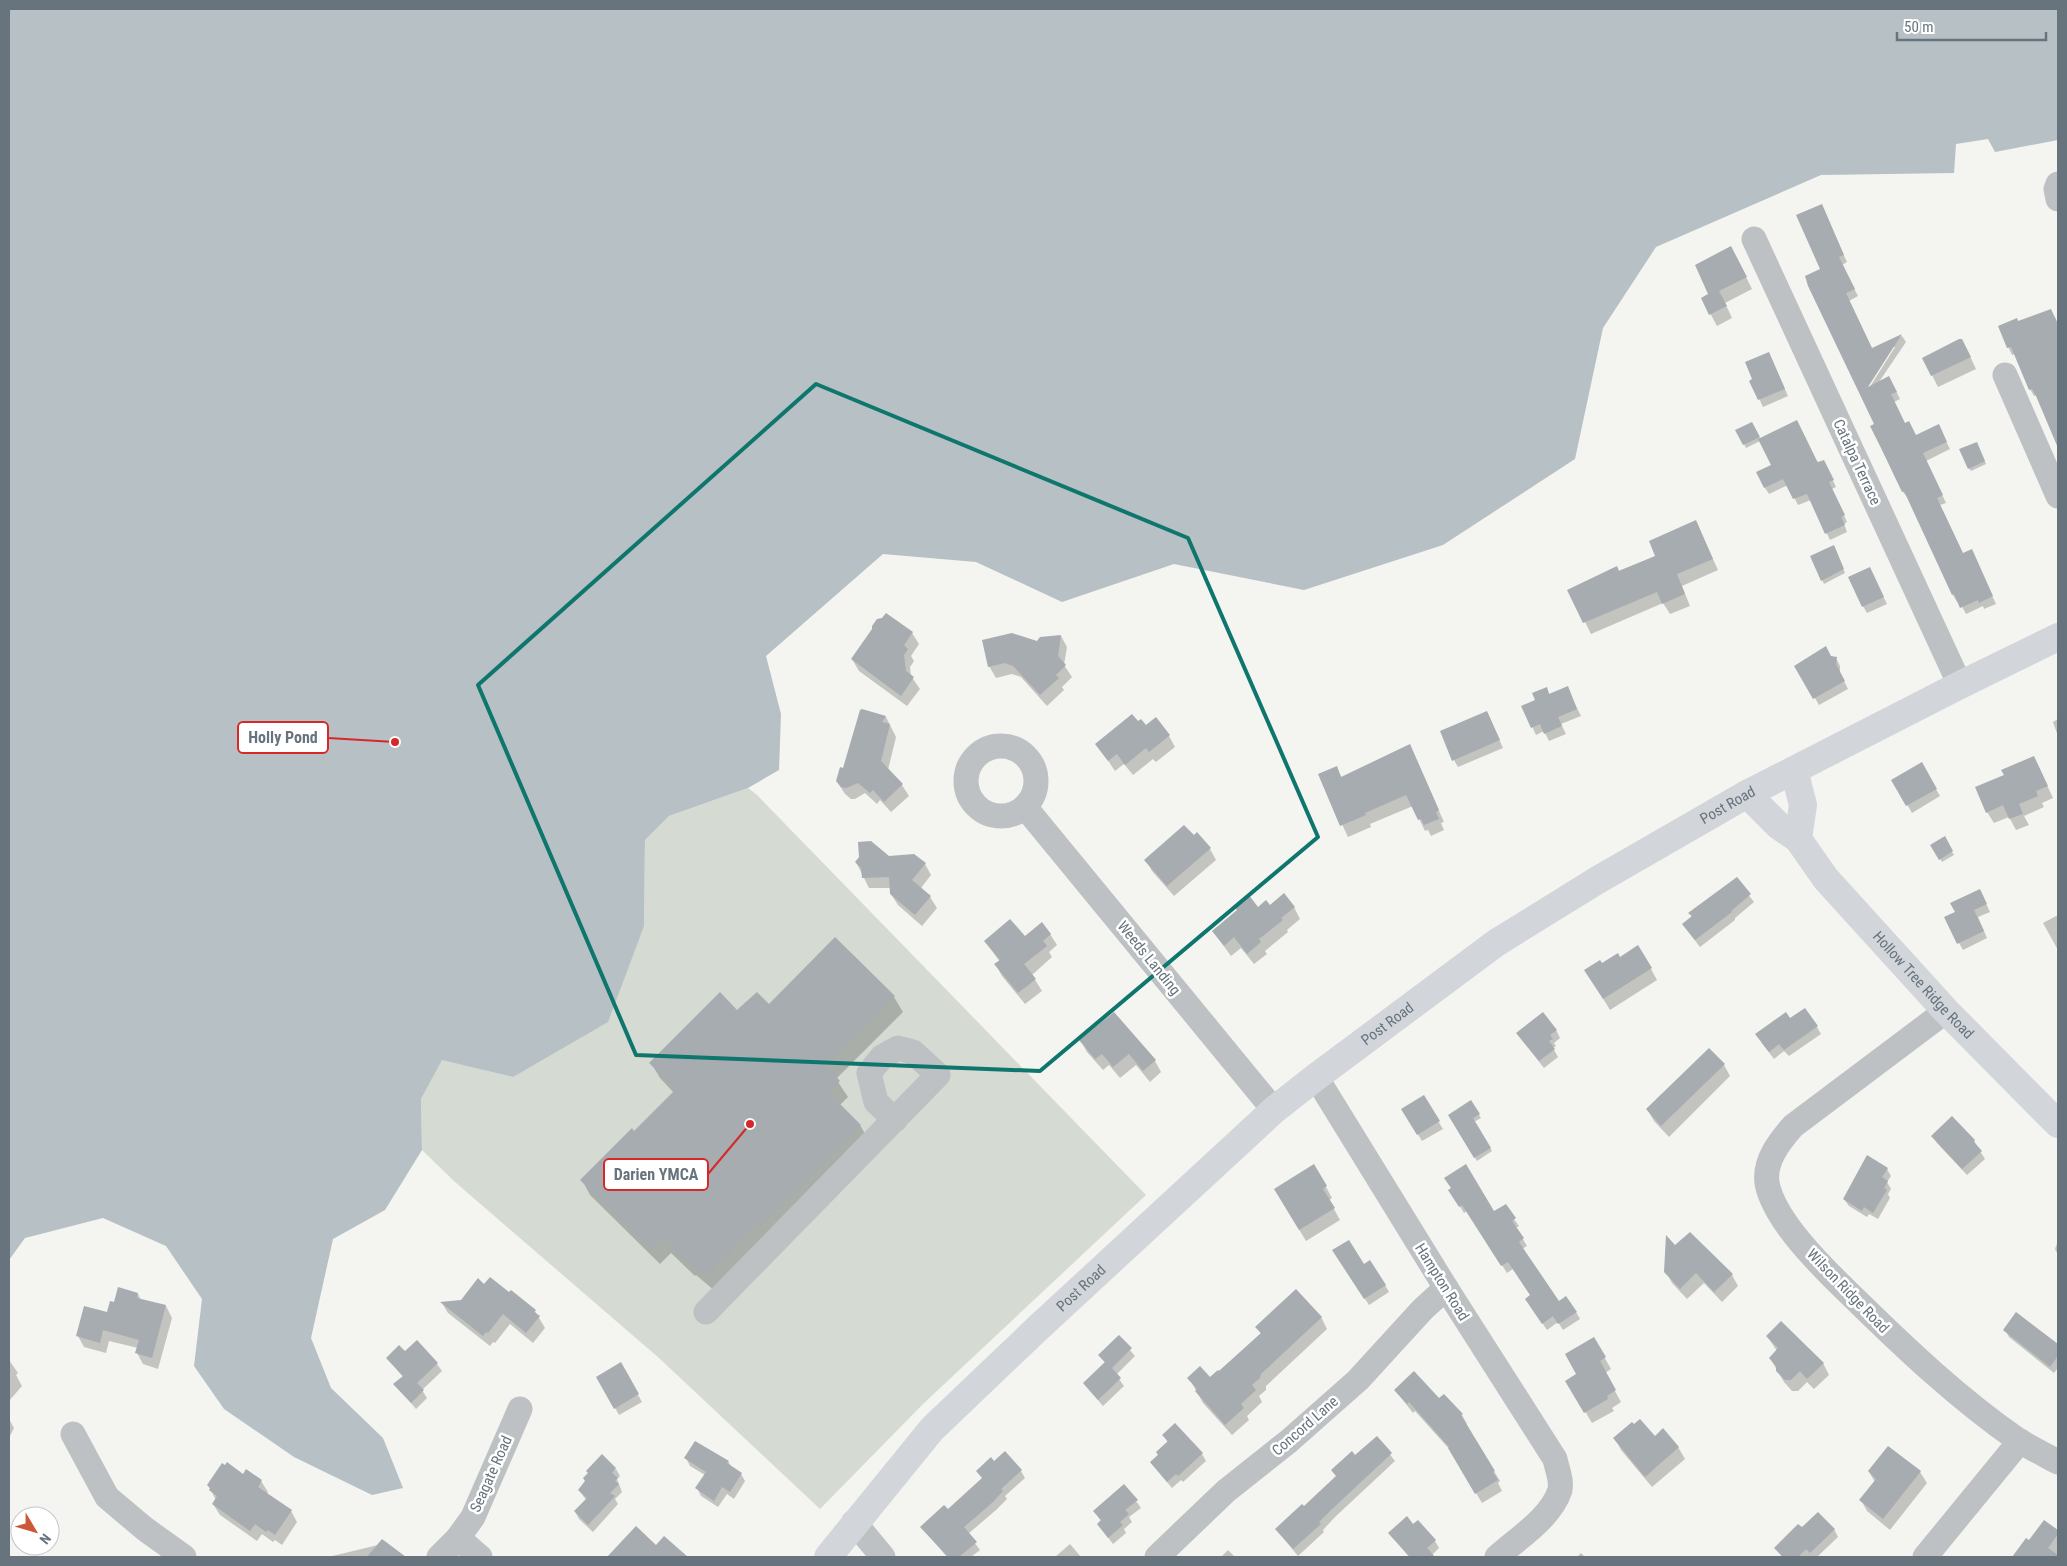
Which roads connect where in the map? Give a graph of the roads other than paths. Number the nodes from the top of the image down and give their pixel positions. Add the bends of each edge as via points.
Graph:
1 (2058, 184) edge
2 (2058, 199) edge
3 (1754, 239) dead end
4 (2005, 375) dead end
5 (2058, 496) edge
6 (2058, 637) edge
7 (1960, 685) junction
8 (1794, 770) junction
9 (1747, 794) junction
10 (1025, 807) dead end
11 (1798, 839) junction
12 (1946, 1011) junction
13 (1316, 1076) junction
14 (1274, 1110) junction
15 (895, 1120) junction
16 (2058, 1124) edge
17 (1446, 1288) junction
18 (706, 1312) dead end
19 (520, 1409) dead end
20 (73, 1434) dead end
21 (2020, 1441) junction
22 (2058, 1462) edge
23 (854, 1522) junction
24 (458, 1538) junction
25 (184, 1557) edge
26 (439, 1557) edge
27 (480, 1557) edge
28 (828, 1557) edge
29 (883, 1557) edge
30 (1158, 1557) edge
31 (1497, 1557) edge
32 (1925, 1557) edge

1 - 2 street
3 - 7 street, Catalpa Terrace
4 - 5 street
6 - 7 main road, Post Road
7 - 8 main road, Post Road
8 - 9 main road, Post Road
8 - 11 main road via 1803,805
9 - 11 main road, Hollow Tree Ridge Road via 1779,826
9 - 13 main road, Post Road via 1496,943
10 - 14 street, Weeds Landing
11 - 12 main road, Hollow Tree Ridge Road via 1826,878
12 - 16 main road, Hollow Tree Ridge Road
12 - 21 street, Wilson Ridge Road via 1792,1126 1778,1142 1769,1162 1767,1183 1788,1226 1820,1265 1909,1352
13 - 14 main road, Post Road
13 - 17 street, Hampton Road
14 - 23 main road, Post Road via 932,1429
15 - 15 street via 938,1075 914,1052 898,1048 882,1057 869,1074 876,1102
15 - 18 street
17 - 30 street, Concord Lane via 1358,1380 1289,1442 1226,1491
17 - 31 street, Hampton Road via 1554,1459 1560,1480 1560,1489 1542,1517
19 - 24 street, Seagate Road via 472,1517
20 - 25 street via 107,1496
21 - 22 street, Wilson Ridge Road
21 - 32 street
23 - 28 main road, Post Road
23 - 29 street
24 - 26 street, Seagate Road
24 - 27 street

